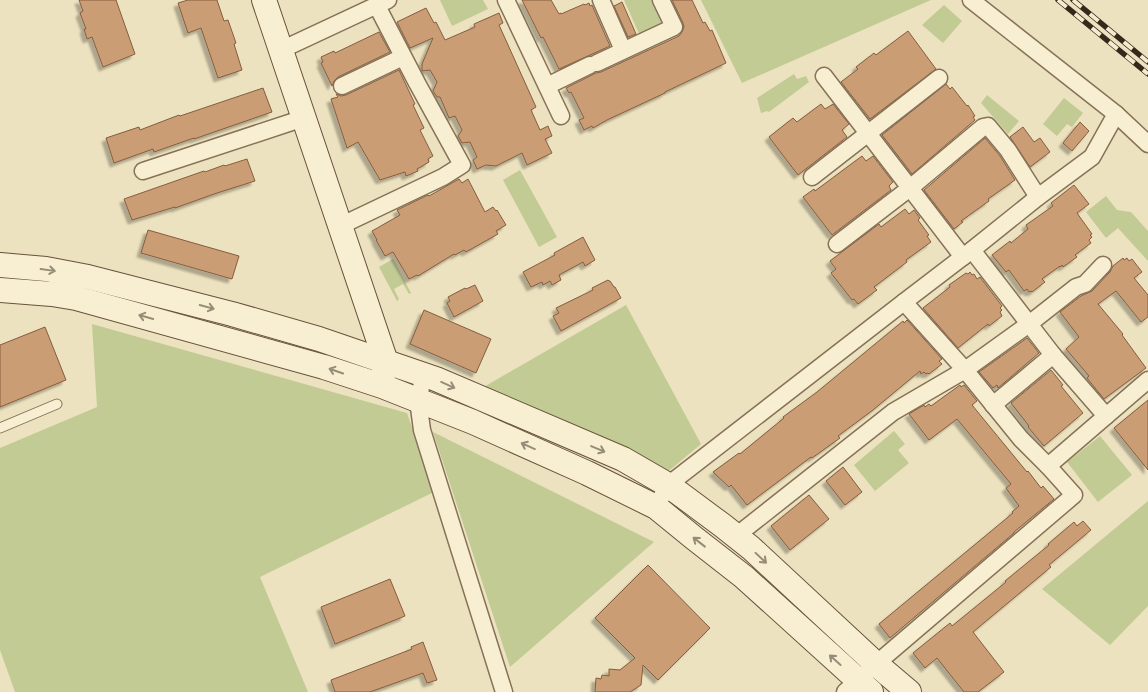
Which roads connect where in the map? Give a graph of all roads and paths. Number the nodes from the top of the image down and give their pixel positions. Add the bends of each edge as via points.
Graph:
1 (264, 0) edge
2 (506, 0) edge
3 (601, 0) edge
4 (661, 0) edge
5 (971, 0) edge
6 (382, 3) edge
7 (281, 50) junction
8 (623, 50) junction
9 (404, 57) junction
10 (824, 76) dead end
11 (939, 78) dead end
12 (342, 86) dead end
13 (546, 86) junction
14 (1116, 114) junction
15 (561, 116) dead end
16 (304, 118) junction
17 (868, 133) junction
18 (1148, 144) edge
19 (143, 172) dead end
20 (812, 177) dead end
21 (910, 188) junction
22 (1038, 197) junction
23 (340, 226) junction
24 (837, 244) dead end
25 (967, 254) junction
26 (0, 265) edge
27 (1103, 265) dead end
28 (0, 290) edge
29 (904, 302) junction
30 (1029, 324) junction
31 (1053, 355) junction
32 (386, 362) junction
33 (965, 370) junction
34 (424, 375) junction
35 (1148, 380) edge
36 (382, 386) junction
37 (418, 400) junction
38 (57, 404) dead end
39 (993, 405) junction
40 (1106, 416) junction
41 (0, 428) edge
42 (1048, 466) junction
43 (668, 485) junction
44 (656, 507) junction
45 (736, 536) junction
46 (876, 664) junction
47 (858, 688) edge
48 (504, 692) edge
49 (909, 692) edge

1 - 7 main road
2 - 13 street
3 - 8 street
4 - 8 street via 674,27
5 - 14 street
6 - 7 street
6 - 9 street
7 - 16 main road
8 - 13 street
9 - 12 street
9 - 23 street via 462,165
10 - 17 street
11 - 17 street
13 - 15 street
14 - 18 street
14 - 22 street via 1092,157
16 - 19 street
16 - 23 main road
17 - 20 street
17 - 21 street
21 - 22 street via 988,126 1008,150
21 - 24 street
21 - 25 street
22 - 25 street
23 - 32 main road
25 - 29 street
25 - 30 street
26 -> 32 main road via 46,269 132,288 302,334
27 - 30 street via 1085,284 1076,287
36 -> 28 main road via 76,298
29 - 33 street
29 - 43 street
30 - 31 street
30 - 33 street
31 - 39 street
31 - 40 street
32 - 34 main road
32 - 36 main road
33 - 39 street
33 - 45 street via 893,412
34 - 37 street
34 -> 43 main road via 623,459
35 - 40 street
36 - 37 main road
44 -> 37 main road via 587,473
37 - 48 street via 422,430
38 - 41 lane
39 - 42 street
40 - 42 street
42 - 46 street via 1074,495
43 - 44 street
43 - 45 main road
47 -> 44 main road via 744,577
45 -> 46 main road
46 - 47 street
46 - 49 main road

